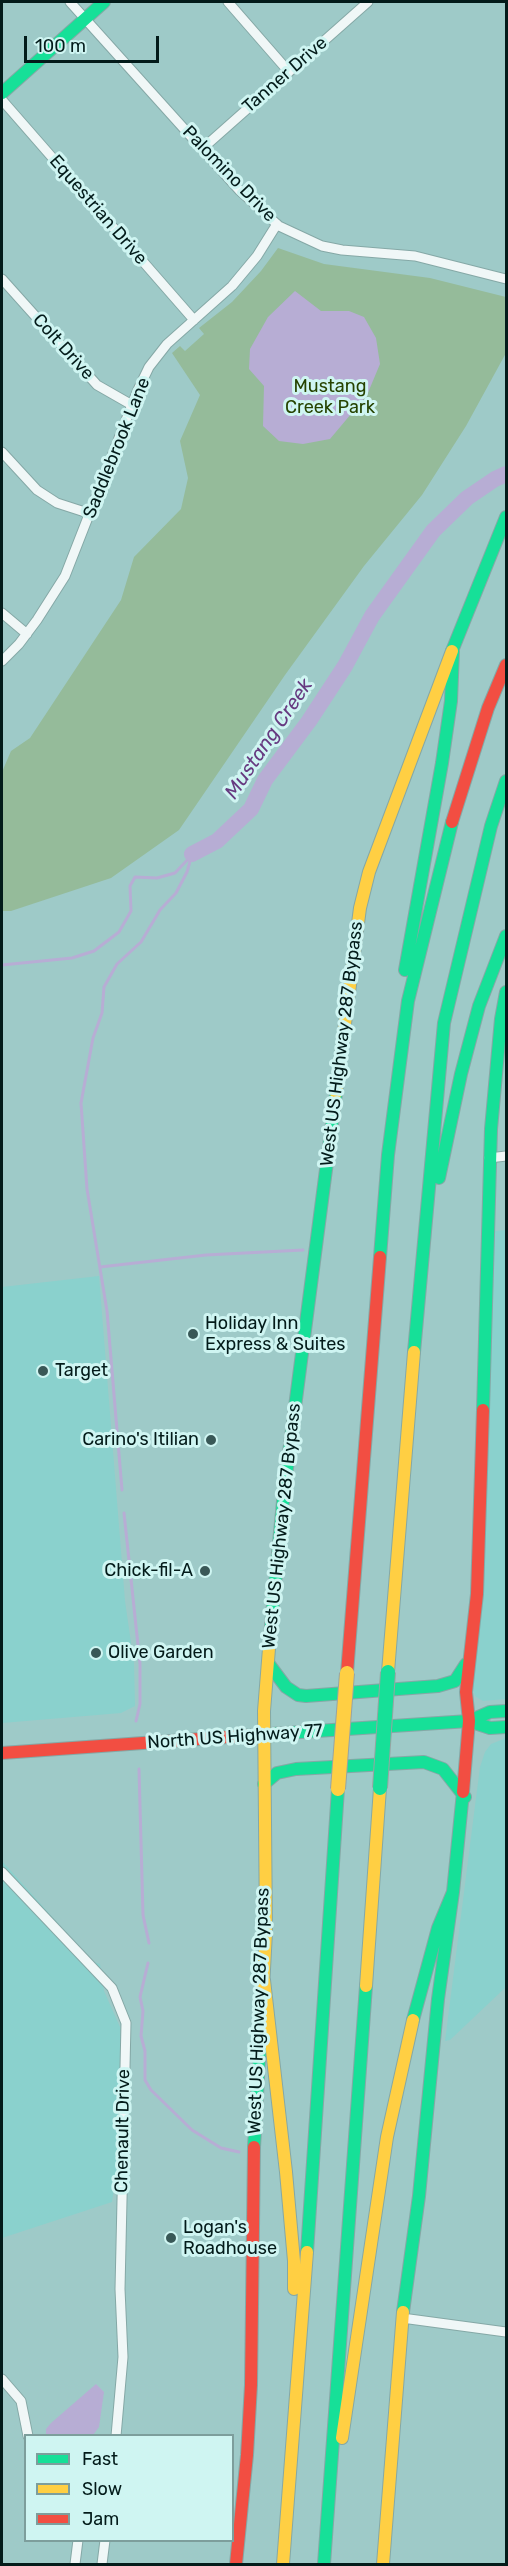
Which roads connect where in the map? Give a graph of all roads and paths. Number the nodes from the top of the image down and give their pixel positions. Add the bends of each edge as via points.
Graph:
1 (70, 2) edge
2 (104, 2) edge
3 (228, 2) edge
4 (368, 2) edge
5 (85, 19) junction
6 (289, 72) junction
7 (2, 93) edge
8 (2, 100) edge
9 (202, 149) junction
10 (277, 224) junction
11 (2, 279) edge
12 (507, 279) edge
13 (194, 320) junction
14 (132, 405) junction
15 (2, 452) edge
16 (91, 514) junction
17 (507, 517) edge
18 (2, 613) edge
19 (27, 634) junction
20 (453, 651) junction
21 (2, 661) edge
22 (507, 665) edge
23 (507, 781) edge
24 (507, 936) edge
25 (507, 992) edge
26 (405, 1023) junction
27 (507, 1156) edge
28 (489, 1158) junction
29 (425, 1237) junction
30 (468, 1659) junction
31 (268, 1663) junction
32 (507, 1711) edge
33 (469, 1721) junction
34 (507, 1727) edge
35 (264, 1734) junction
36 (2, 1753) edge
37 (264, 1784) junction
38 (465, 1797) junction
39 (2, 1872) edge
40 (453, 1892) junction
41 (264, 1980) junction
42 (402, 2318) junction
43 (507, 2332) edge
44 (2, 2379) edge
45 (296, 2407) junction
46 (28, 2434) edge
47 (116, 2434) edge
48 (333, 2458) junction
49 (238, 2499) edge
50 (78, 2542) edge
51 (105, 2542) edge
52 (75, 2565) edge
53 (102, 2565) edge
54 (236, 2565) edge
55 (283, 2565) edge
56 (324, 2565) edge
57 (383, 2565) edge

1 - 5 street, Palomino Drive
2 - 5 main road
3 - 6 street
4 - 6 street, Tanner Drive
5 - 7 main road
5 - 9 street, Palomino Drive
6 - 9 street, Tanner Drive
8 - 13 street, Equestrian Drive
9 - 10 street, Palomino Drive
10 - 12 street, Palomino Drive via 322,246 415,256
10 - 13 street, Saddlebrook Lane via 232,286
11 - 14 street, Colt Drive via 97,385
13 - 14 street, Saddlebrook Lane via 158,353
14 - 16 street, Saddlebrook Lane
15 - 16 street via 37,490 57,503
16 - 19 street, Saddlebrook Lane via 65,576
17 - 20 main road, West US Highway 287 Bypass
18 - 19 street
19 - 21 street, Saddlebrook Lane
20 - 26 main road via 442,763 403,984
20 - 31 main road, West US Highway 287 Bypass via 380,842 360,908 284,1491
22 - 26 main road via 488,708 453,816
23 - 29 main road via 491,826 444,1023
24 - 29 main road via 479,1006
25 - 28 main road via 501,1019
26 - 45 main road, bridge via 388,1155 347,1673
27 - 28 street
28 - 30 main road via 477,1594
29 - 48 main road, bridge via 403,1472
30 - 31 main road via 460,1676 447,1684 306,1696 286,1687
30 - 33 main road
31 - 35 main road, West US Highway 287 Bypass
32 - 33 main road, North US Highway 77 via 490,1712
33 - 34 main road, North US Highway 77 via 490,1728
33 - 35 main road, North US Highway 77
33 - 38 main road
35 - 36 main road, North US Highway 77
35 - 37 main road, West US Highway 287 Bypass
37 - 38 main road via 276,1773 296,1769 424,1762 443,1769
37 - 41 main road, West US Highway 287 Bypass
38 - 40 main road
39 - 47 street, Chenault Drive via 112,1988 126,2024 120,2289 123,2357
40 - 42 main road
40 - 48 main road via 438,1928 405,2051 387,2138 342,2443
41 - 45 main road via 294,2261 292,2371
41 - 49 main road, West US Highway 287 Bypass via 254,2129 250,2385
42 - 43 street
42 - 57 main road
44 - 46 street via 21,2401
45 - 55 main road
48 - 56 main road
49 - 54 main road, West US Highway 287 Bypass
50 - 52 street
51 - 53 street

